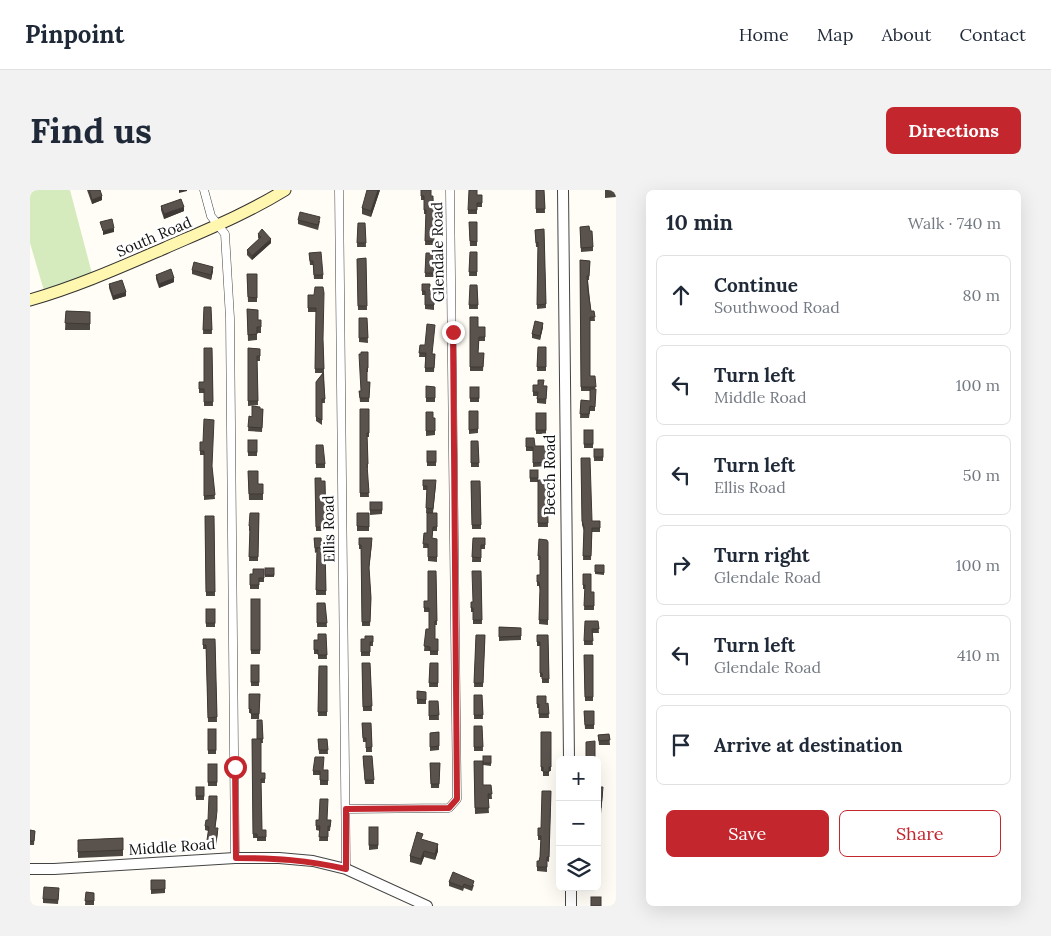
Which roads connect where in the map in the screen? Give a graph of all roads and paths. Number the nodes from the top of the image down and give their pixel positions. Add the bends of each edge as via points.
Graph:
1 (204, 190) edge
2 (285, 190) edge
3 (339, 190) edge
4 (450, 190) edge
5 (563, 190) edge
6 (218, 226) junction
7 (30, 300) edge
8 (569, 756) edge
9 (346, 809) junction
10 (236, 858) junction
11 (30, 868) edge
12 (346, 869) junction
13 (571, 891) edge
14 (427, 906) edge
15 (571, 906) edge

1 - 6 street via 211,216
2 - 6 main road, South Road
3 - 9 street, Ellis Road
4 - 9 street, Glendale Road via 457,799 449,808
5 - 8 street, Beech Road
6 - 7 main road, South Road via 107,273
6 - 10 street via 225,234 230,318
9 - 12 street, Ellis Road
10 - 11 street, Middle Road
10 - 12 street, Middle Road via 313,861
12 - 14 street, Middle Road
13 - 15 street

